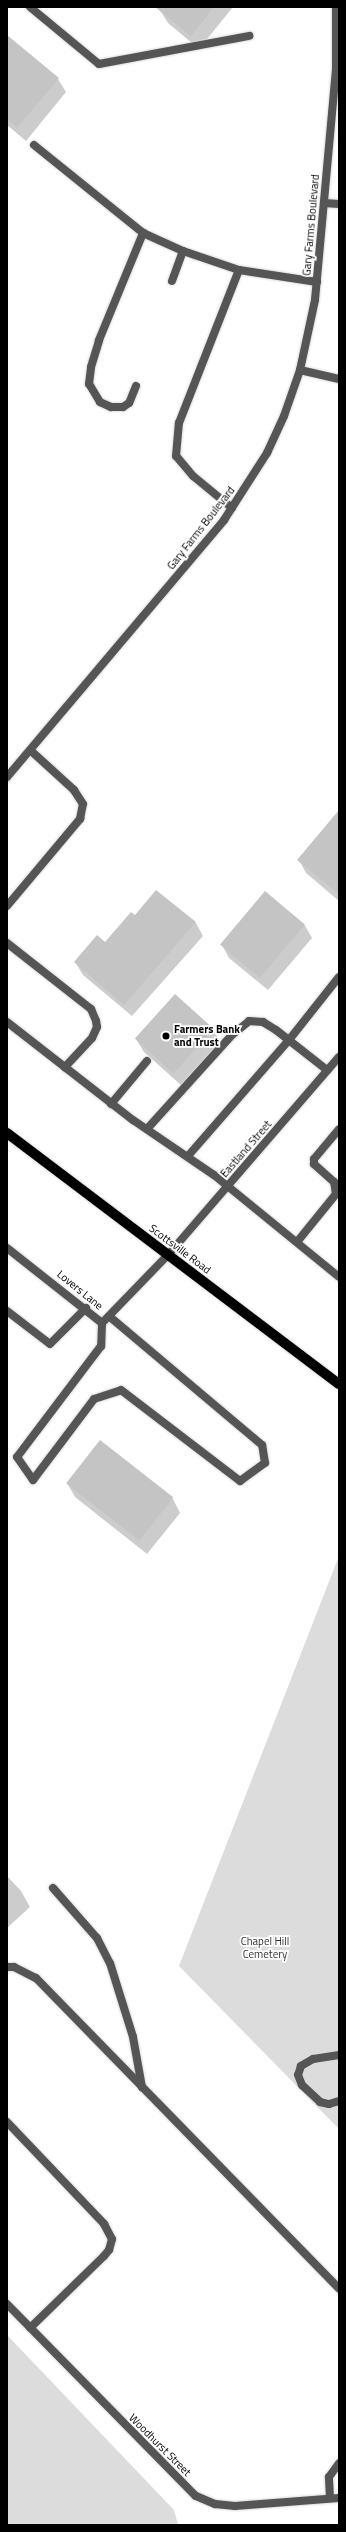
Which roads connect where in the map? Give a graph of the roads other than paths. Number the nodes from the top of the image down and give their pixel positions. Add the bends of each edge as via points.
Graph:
1 (30, 7) edge
2 (336, 7) edge
3 (249, 36) dead end
4 (34, 145) dead end
5 (324, 203) junction
6 (339, 204) edge
7 (143, 233) junction
8 (183, 251) junction
9 (239, 270) junction
10 (172, 281) dead end
11 (317, 282) junction
12 (300, 370) junction
13 (339, 379) edge
14 (136, 386) dead end
15 (232, 508) junction
16 (30, 750) junction
17 (7, 777) edge
18 (7, 906) edge
19 (7, 944) edge
20 (339, 977) edge
21 (7, 1022) edge
22 (289, 1040) junction
23 (339, 1057) edge
24 (147, 1061) dead end
25 (65, 1067) junction
26 (328, 1070) junction
27 (111, 1104) junction
28 (147, 1129) junction
29 (339, 1129) edge
30 (7, 1133) edge
31 (188, 1156) junction
32 (228, 1186) junction
33 (297, 1242) junction
34 (7, 1248) edge
35 (168, 1255) junction
36 (339, 1277) edge
37 (86, 1308) junction
38 (7, 1311) edge
39 (109, 1316) junction
40 (102, 1323) junction
41 (339, 1384) edge
42 (53, 1888) dead end
43 (7, 1967) edge
44 (339, 2056) edge
45 (142, 2087) junction
46 (339, 2100) edge
47 (7, 2122) edge
48 (339, 2289) edge
49 (7, 2304) edge
50 (30, 2328) junction
51 (339, 2463) edge
52 (330, 2498) junction
53 (339, 2498) edge

1 - 3 street via 99,64
2 - 5 street, Gary Farms Boulevard via 336,68
4 - 7 street
5 - 6 street
5 - 11 street, Gary Farms Boulevard
7 - 8 street
7 - 14 street via 99,340 91,366 89,384 100,402 111,407 123,407 129,403
8 - 9 street
8 - 10 street
9 - 11 street
9 - 15 street via 179,423 176,456 193,476
11 - 12 street, Gary Farms Boulevard
12 - 13 street
12 - 15 street, Gary Farms Boulevard via 284,416 267,453
15 - 16 street, Gary Farms Boulevard
16 - 17 street, Gary Farms Boulevard
16 - 18 street via 74,790 83,804 80,820
19 - 25 street via 91,1009 97,1027 92,1038
20 - 22 street
21 - 25 street
22 - 26 street
22 - 28 street via 263,1022 249,1021 232,1035
22 - 31 street
23 - 26 street, Eastland Street
24 - 27 street
25 - 27 street
26 - 32 street, Eastland Street
27 - 28 street
28 - 31 street
29 - 33 street via 314,1159 314,1164 334,1182 336,1194
30 - 35 main road, Scottsville Road
31 - 32 street
32 - 33 street
32 - 35 street, Eastland Street
33 - 36 street
34 - 37 street, Lovers Lane
35 - 39 street, Lovers Lane
35 - 41 main road, Scottsville Road
37 - 38 street via 50,1344
37 - 40 street, Lovers Lane
39 - 40 street, Lovers Lane
39 - 40 street via 262,1445 265,1463 240,1481 121,1390 94,1398 33,1480 17,1457 101,1346
42 - 45 street via 97,1938 110,1963 133,2037
43 - 45 street via 14,1967 36,1978
44 - 46 street via 313,2059 300,2066 298,2075 302,2085 320,2102 329,2104
45 - 48 street
47 - 50 street via 104,2224 111,2232 112,2239 104,2256
49 - 50 street, Woodhurst Street
50 - 52 street, Woodhurst Street via 196,2496 215,2504 234,2506
51 - 52 street via 329,2477
52 - 53 street, Woodhurst Street

